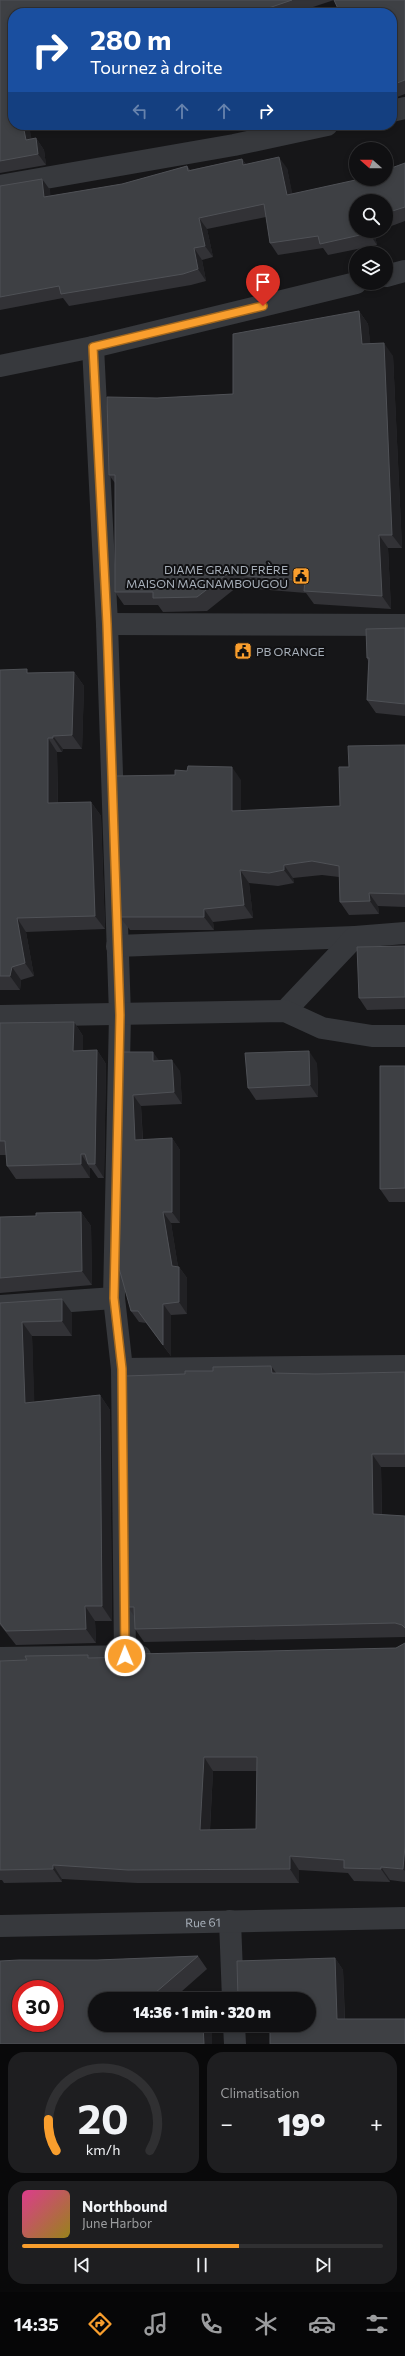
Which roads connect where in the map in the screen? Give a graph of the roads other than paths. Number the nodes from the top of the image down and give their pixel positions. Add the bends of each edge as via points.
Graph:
1 (304, 130) edge
2 (0, 186) edge
3 (405, 271) edge
4 (393, 274) edge
5 (349, 285) edge
6 (93, 347) junction
7 (0, 366) edge
8 (107, 624) junction
9 (405, 624) edge
10 (405, 933) edge
11 (355, 937) junction
12 (117, 946) junction
13 (285, 1011) junction
14 (120, 1015) junction
15 (0, 1016) edge
16 (405, 1036) edge
17 (114, 1298) junction
18 (0, 1306) edge
19 (405, 1366) edge
20 (122, 1369) junction
21 (164, 1655) edge
22 (125, 1656) junction
23 (0, 1658) edge
24 (405, 1918) edge
25 (230, 1921) junction
26 (0, 1926) edge
27 (233, 1992) edge
28 (234, 2032) edge
29 (235, 2044) edge

1 - 2 street via 234,145
3 - 4 street
5 - 6 street
6 - 7 street
6 - 8 street
8 - 9 street
8 - 12 street
10 - 11 street
11 - 12 street
11 - 13 street
12 - 14 street
13 - 14 street
13 - 16 street via 322,1028 372,1036
14 - 15 street
14 - 17 street
17 - 18 street
17 - 20 street
19 - 20 street
20 - 22 street
21 - 22 street
22 - 23 street
24 - 25 street, Rue 61
25 - 26 street, Rue 61
25 - 27 street
28 - 29 street

